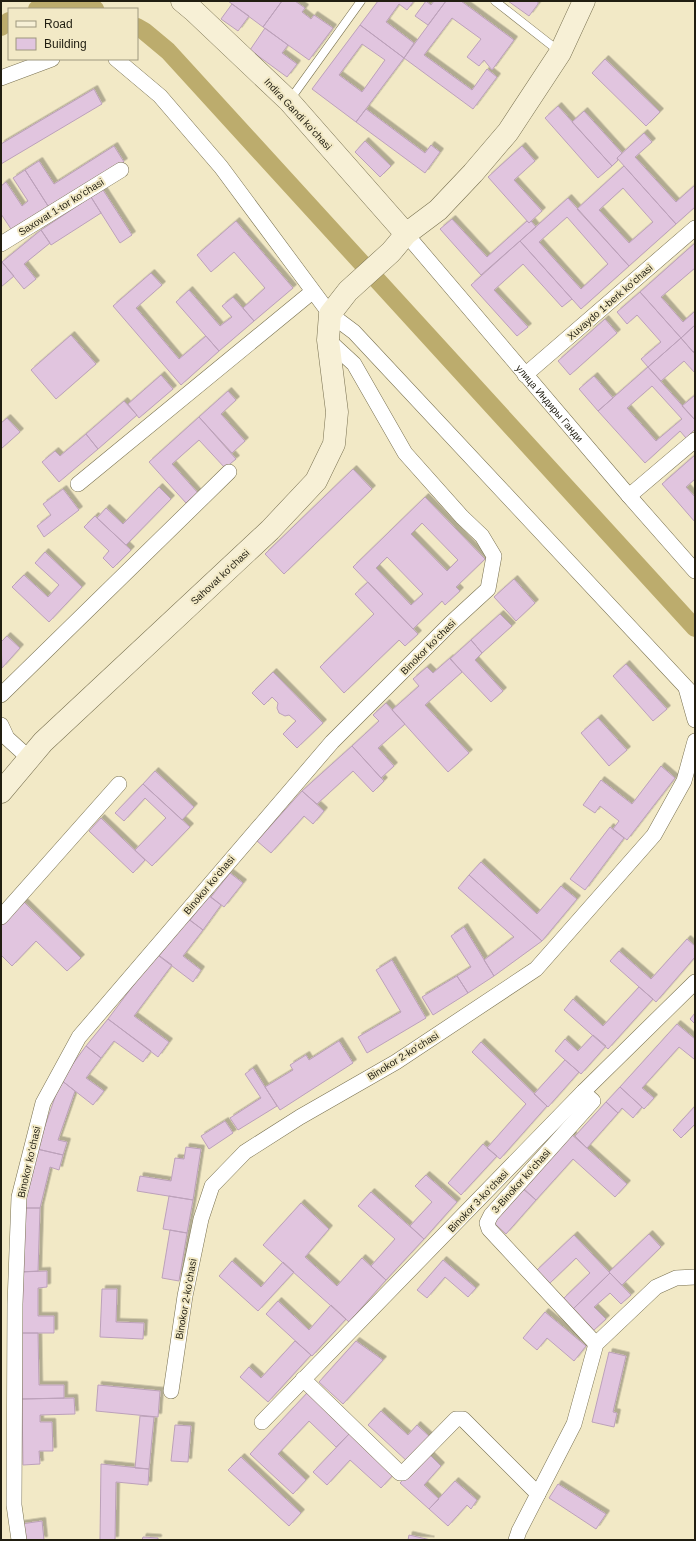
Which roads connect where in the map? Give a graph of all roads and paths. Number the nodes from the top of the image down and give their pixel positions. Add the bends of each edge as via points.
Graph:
1 (361, 1) edge
2 (495, 1) edge
3 (584, 1) edge
4 (193, 4) edge
5 (560, 53) junction
6 (49, 60) edge
7 (117, 60) edge
8 (1, 78) edge
9 (289, 101) junction
10 (120, 170) dead end
11 (695, 228) edge
12 (406, 234) junction
13 (1, 244) edge
14 (312, 292) junction
15 (330, 314) junction
16 (328, 340) junction
17 (525, 375) junction
18 (695, 440) edge
19 (229, 472) dead end
20 (78, 484) dead end
21 (629, 496) junction
22 (694, 568) edge
23 (690, 692) edge
24 (1, 695) edge
25 (695, 720) edge
26 (1, 725) edge
27 (695, 741) edge
28 (29, 758) junction
29 (119, 784) dead end
30 (1, 792) edge
31 (1, 917) edge
32 (695, 982) edge
33 (584, 1092) junction
34 (695, 1277) edge
35 (596, 1344) junction
36 (303, 1380) junction
37 (171, 1391) dead end
38 (262, 1422) dead end
39 (538, 1494) junction
40 (19, 1540) edge
41 (516, 1540) edge

1 - 9 lane
2 - 5 lane
3 - 5 street
4 - 9 street, Indira Gandi koʻchasi
5 - 12 street via 503,138 438,210
6 - 8 street
7 - 14 street via 160,96 216,161
9 - 12 street, Indira Gandi koʻchasi
10 - 13 street, Saxovat 1-tor koʻchasi
11 - 17 street, Xuvaydo 1-berk koʻchasi
12 - 15 street via 391,252 348,291
12 - 17 street, улица Индиры Ганди
14 - 15 street
14 - 20 street
15 - 16 street, Sahovat koʻchasi
15 - 23 street via 354,332
16 - 28 street, Sahovat koʻchasi via 337,412 335,436 334,444 316,480 270,530 43,742
16 - 40 street, Binokor koʻchasi via 354,364 405,453 482,536 494,556 488,589 332,742 80,1037 43,1103 19,1197 15,1304 14,1497
17 - 21 street, улица Индиры Ганди
18 - 21 street
19 - 24 street
21 - 22 street, улица Индиры Ганди
23 - 25 street
26 - 28 street via 8,738
27 - 37 street, Binokor 2-koʻchasi via 684,781 654,835 536,969 396,1062 245,1152 212,1186 201,1220 185,1296
28 - 30 street, Sahovat koʻchasi
29 - 31 street
32 - 33 street, Binokor 3-koʻchasi
33 - 35 street, 3-Binokor koʻchasi via 593,1101 491,1215 487,1223 489,1229
33 - 36 street, Binokor 3-koʻchasi
34 - 35 street via 676,1278 656,1287
35 - 39 street via 574,1424
36 - 38 street, Binokor 3-koʻchasi
36 - 39 street via 400,1473 403,1473 456,1419 463,1419
39 - 41 street

